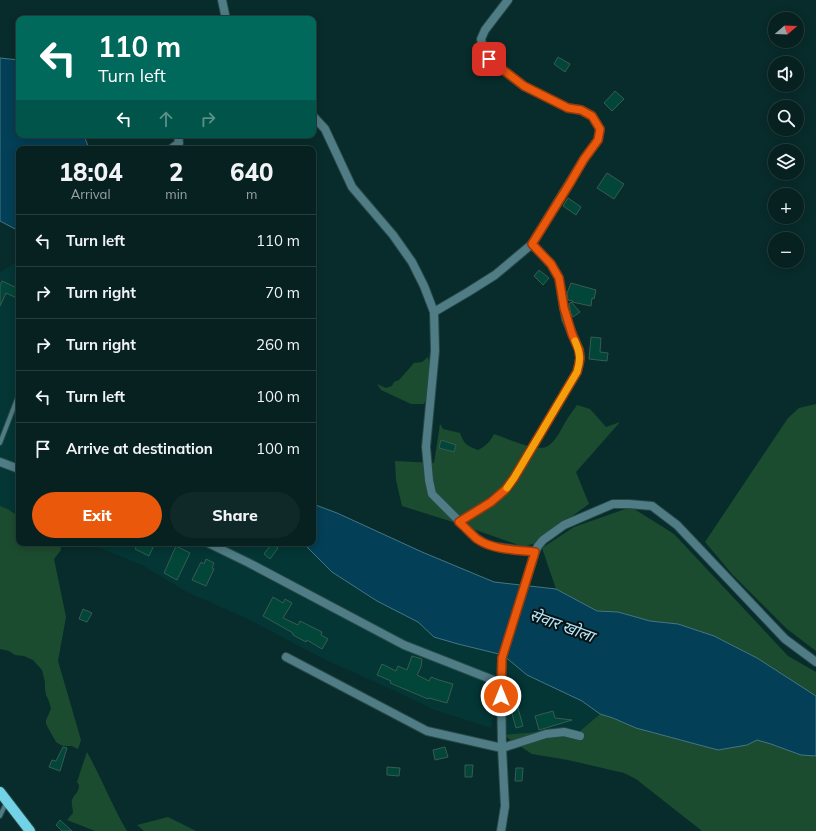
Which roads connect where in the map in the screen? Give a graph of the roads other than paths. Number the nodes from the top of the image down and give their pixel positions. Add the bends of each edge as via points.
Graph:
1 (222, 0) edge
2 (508, 0) edge
3 (225, 16) edge
4 (316, 119) edge
5 (178, 138) edge
6 (174, 146) edge
7 (532, 244) junction
8 (434, 312) junction
9 (16, 402) edge
10 (0, 443) edge
11 (0, 462) edge
12 (16, 468) edge
13 (459, 522) junction
14 (214, 546) edge
15 (535, 552) junction
16 (286, 657) dead end
17 (816, 662) edge
18 (501, 683) junction
19 (580, 736) dead end
20 (502, 748) junction
21 (0, 792) edge
22 (7, 801) junction
23 (0, 816) edge
24 (30, 831) edge
25 (501, 831) edge

1 - 3 street
2 - 7 street via 481,39 489,59 524,86 568,108 581,110 592,116 600,129 598,140
4 - 8 street via 325,129 352,187 393,235 412,262
5 - 6 street via 179,142
7 - 8 street via 495,275
7 - 13 street via 551,264 559,278 564,308 579,350 577,372 505,490
8 - 13 street via 435,351 426,447 429,480 432,494
9 - 10 lane
11 - 12 street
13 - 15 street via 486,544
14 - 18 street via 404,644
15 - 17 street via 543,540 564,525 613,504 652,506 677,525 785,639
15 - 18 street via 502,658
16 - 20 street via 427,731
18 - 20 street
19 - 20 street via 564,732 546,734
20 - 25 street via 505,806
21 - 22 main road
22 - 23 lane
22 - 24 main road

